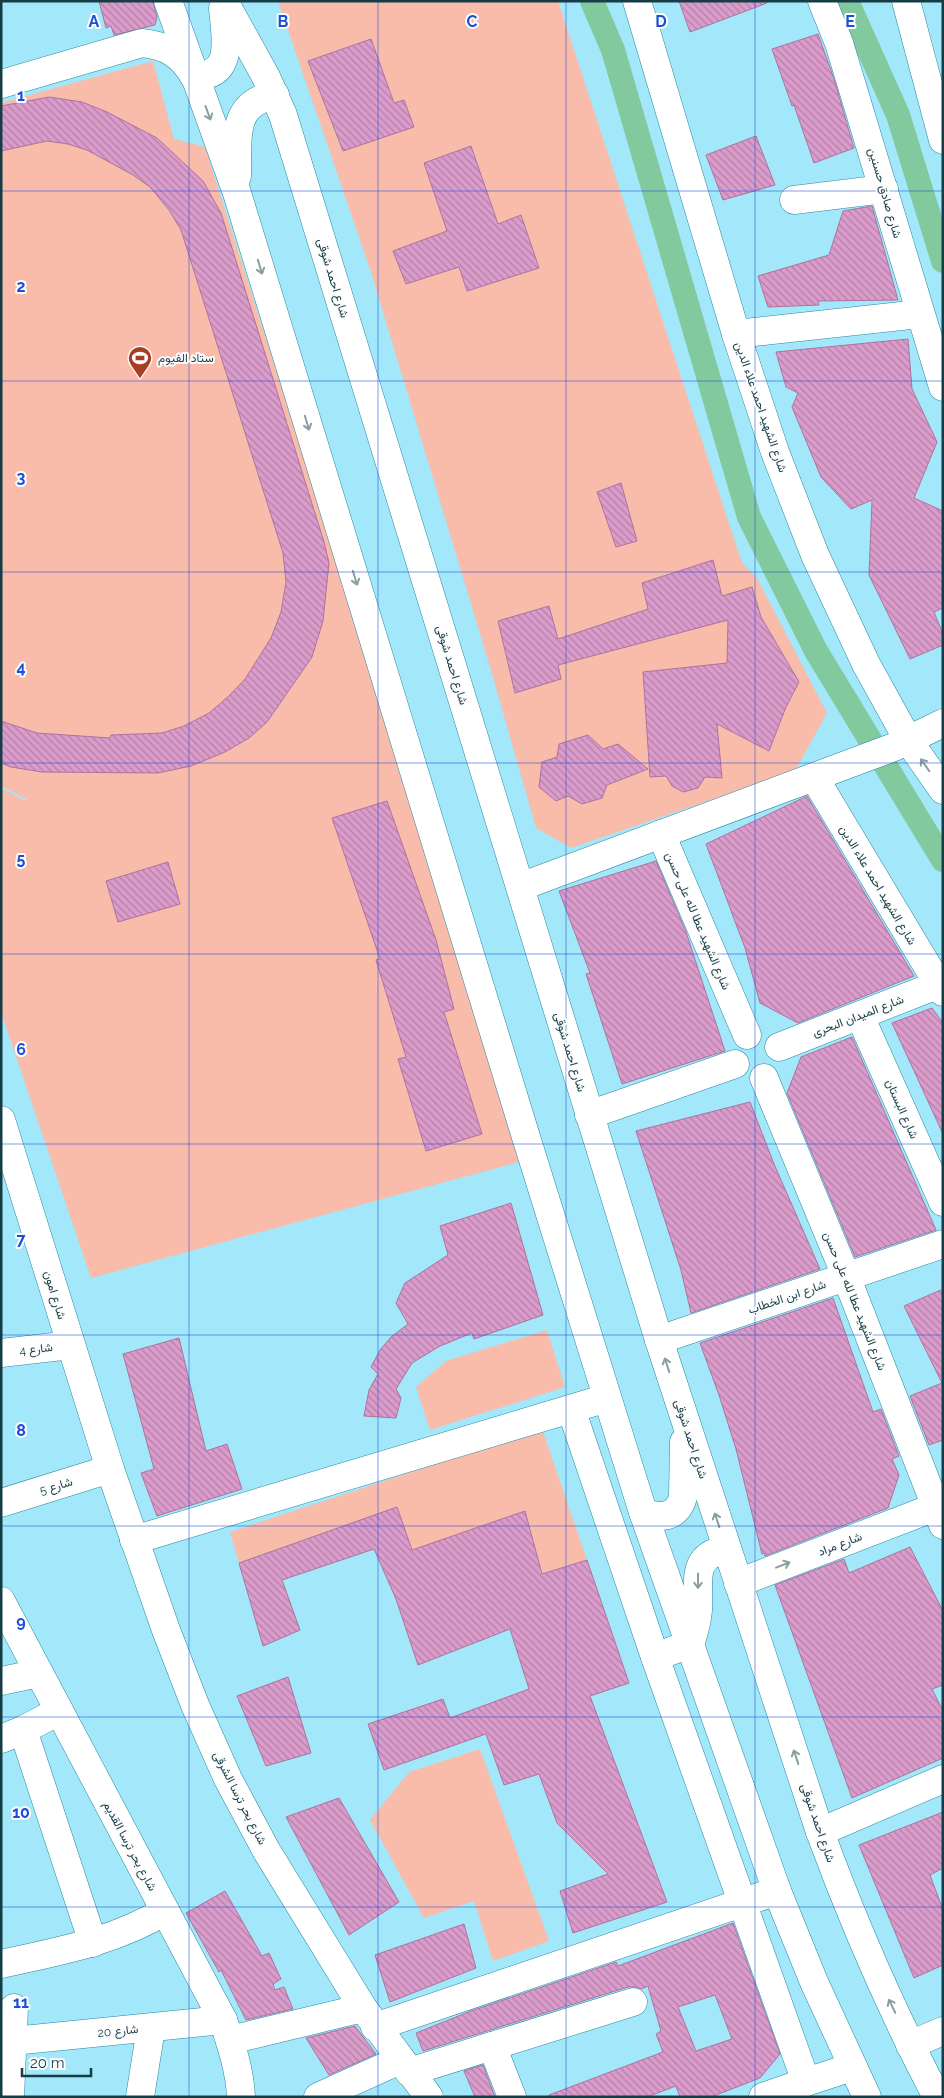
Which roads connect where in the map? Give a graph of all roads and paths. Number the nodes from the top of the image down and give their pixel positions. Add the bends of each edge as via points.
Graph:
1 (168, 1) edge
2 (223, 1) edge
3 (636, 1) edge
4 (822, 1) edge
5 (906, 1) edge
6 (194, 76) junction
7 (1, 84) edge
8 (275, 95) junction
9 (941, 124) edge
10 (884, 190) junction
11 (237, 193) junction
12 (794, 200) dead end
13 (920, 314) junction
14 (736, 334) junction
15 (943, 386) edge
16 (943, 723) edge
17 (901, 743) junction
18 (821, 774) junction
19 (943, 790) edge
20 (660, 834) junction
21 (520, 887) junction
22 (940, 989) edge
23 (860, 1016) junction
24 (747, 1035) junction
25 (779, 1047) junction
26 (735, 1064) junction
27 (764, 1078) junction
28 (589, 1115) junction
29 (3, 1129) edge
30 (943, 1202) edge
31 (943, 1244) edge
32 (846, 1276) junction
33 (659, 1340) junction
34 (71, 1345) junction
35 (1, 1353) edge
36 (607, 1398) junction
37 (571, 1409) junction
38 (684, 1419) junction
39 (110, 1469) junction
40 (1, 1502) edge
41 (643, 1512) junction
42 (940, 1512) edge
43 (134, 1540) junction
44 (727, 1549) junction
45 (738, 1583) junction
46 (4, 1614) edge
47 (690, 1644) junction
48 (655, 1657) junction
49 (40, 1673) junction
50 (1, 1681) edge
51 (59, 1711) junction
52 (12, 1734) edge
53 (943, 1779) edge
54 (820, 1832) junction
55 (777, 1891) junction
56 (743, 1903) junction
57 (165, 1911) junction
58 (93, 1943) junction
59 (1, 1964) edge
60 (633, 2002) dead end
61 (14, 2008) dead end
62 (369, 2017) junction
63 (151, 2028) junction
64 (226, 2030) junction
65 (943, 2031) edge
66 (13, 2041) junction
67 (910, 2045) junction
68 (492, 2046) junction
69 (405, 2066) junction
70 (852, 2067) junction
71 (806, 2082) junction
72 (10, 2097) edge
73 (140, 2097) edge
74 (241, 2097) edge
75 (318, 2097) edge
76 (429, 2097) edge
77 (512, 2097) edge
78 (763, 2097) edge
79 (867, 2097) edge
80 (937, 2097) edge

1 - 6 street
2 - 6 street via 225,58 212,72
2 - 8 street, شارع احمد شوقى
3 - 14 street, شارع الشهيد احمد علاء الدين
4 - 10 street, شارع صادق حسنين via 839,43
5 - 9 street
6 - 7 street via 174,52 142,43
6 -> 11 street
8 - 11 street via 250,105 240,120
8 - 21 street, شارع احمد شوقى
10 - 12 street
10 - 13 street, شارع صادق حسنين
11 -> 36 street
13 - 14 street
13 - 15 street, شارع صادق حسنين
14 - 17 street, شارع الشهيد احمد علاء الدين via 775,452 815,555
16 - 17 street
17 - 18 street
19 -> 17 street, شارع الشهيد احمد علاء الدين
18 - 20 street
18 - 22 street, شارع الشهيد احمد علاء الدين
20 - 21 street
20 - 24 street, شارع الشهيد عطا لله على حسن
21 - 28 street, شارع احمد شوقى
22 - 23 street, شارع الميدان البحرى
23 - 25 street, شارع الميدان البحرى
23 - 30 street, شارع البستان
24 - 25 street via 769,1035
24 - 26 street via 741,1038 734,1050
25 - 27 street via 780,1062
26 - 27 street via 750,1079
26 - 28 street
27 - 32 street, شارع الشهيد عطا لله على حسن
28 - 33 street, شارع احمد شوقى
29 - 34 street, شارع امون
31 - 32 street, شارع ابن الخطاب
32 - 33 street, شارع ابن الخطاب
32 - 42 street, شارع الشهيد عطا لله على حسن
38 -> 33 street, شارع احمد شوقى
34 - 35 street, شارع 4
34 - 39 street, شارع امون
36 - 37 street
36 - 41 street
37 - 43 street
37 - 48 street
38 - 41 street via 681,1504 665,1516
44 -> 38 street, شارع احمد شوقى
39 - 40 street, شارع 5
39 - 43 street, شارع بحر ترسا الشرقى
41 - 47 street
45 -> 42 street, شارع مراد
43 - 62 street, شارع بحر ترسا الشرقى via 195,1705 228,1779 266,1850
44 - 45 street, شارع احمد شوقى
44 -> 47 street via 710,1554 700,1567 696,1628
54 -> 45 street, شارع احمد شوقى
46 - 49 street, شارع بحر ترسا القديم
47 - 48 street
47 - 55 street
48 - 56 street
49 - 50 street
49 - 51 street, شارع بحر ترسا القديم
51 - 52 street
51 - 57 street, شارع بحر ترسا القديم
52 - 58 street
53 - 54 street
67 -> 54 street, شارع احمد شوقى via 866,1951
55 - 56 street, شارع 20
55 - 70 street
56 - 62 street, شارع 20
56 - 71 street
57 - 58 street via 130,1930
57 - 64 street, شارع بحر ترسا القديم
58 - 59 street
60 - 68 street
61 - 66 street
62 - 64 street, شارع 20
62 - 69 street, شارع بحر ترسا الشرقى
63 - 64 street, شارع 20
63 - 66 street, شارع 20
63 - 73 street
64 - 74 street, شارع بحر ترسا القديم
65 - 67 street
66 - 72 street
67 - 80 street, شارع احمد شوقى
68 - 69 street
68 - 77 street
69 - 75 street
69 - 76 street, شارع بحر ترسا الشرقى
70 - 71 street
70 - 79 street
71 - 78 street

